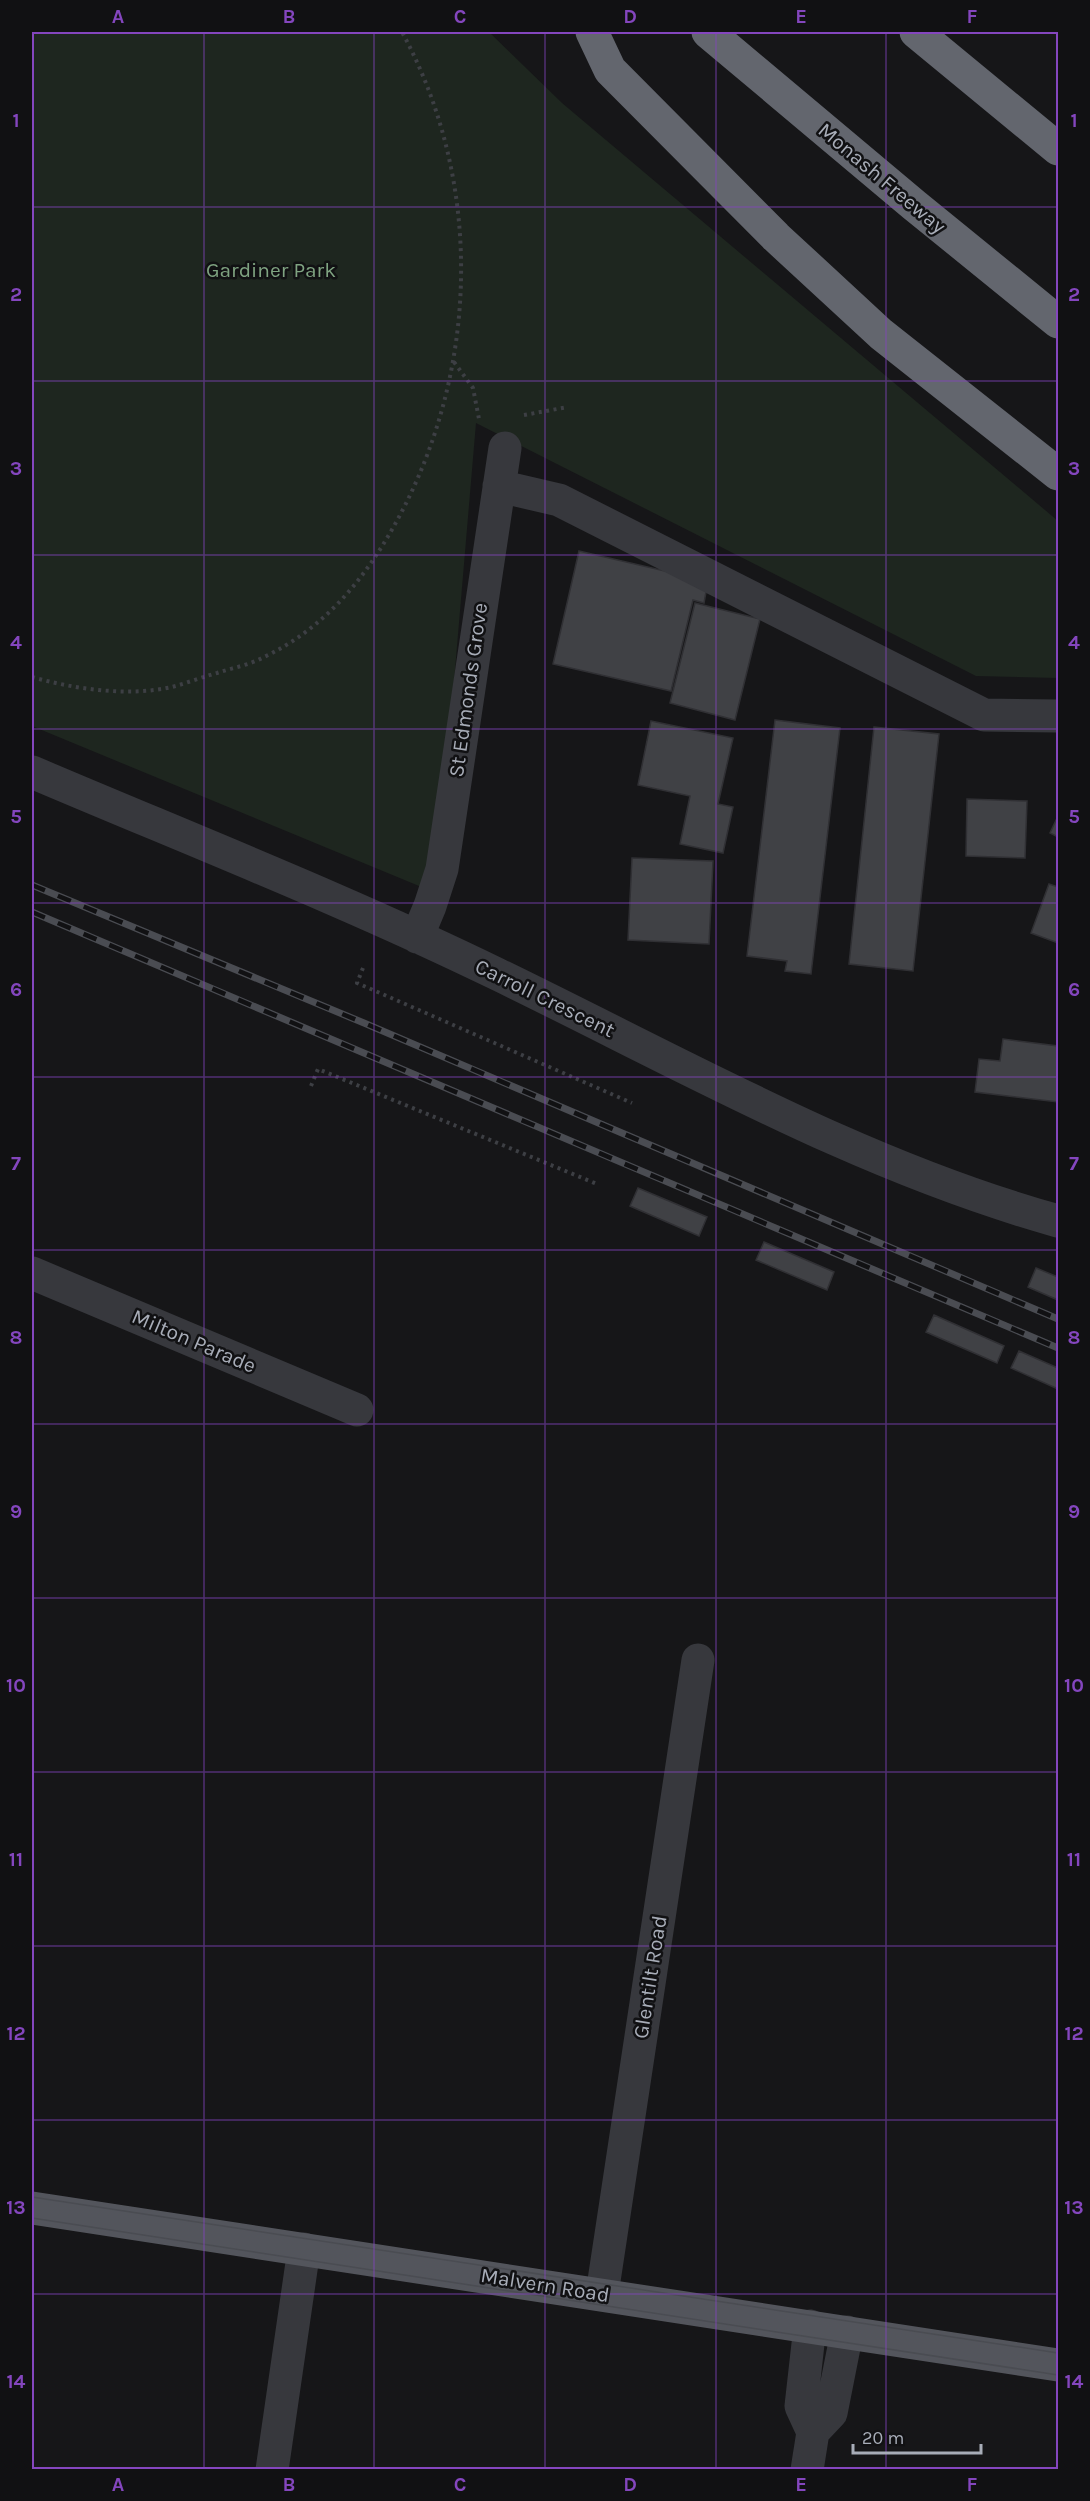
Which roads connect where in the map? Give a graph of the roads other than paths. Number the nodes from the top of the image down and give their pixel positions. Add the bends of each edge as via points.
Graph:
1 (592, 32) edge
2 (708, 32) edge
3 (916, 32) edge
4 (1059, 149) edge
5 (1059, 322) edge
6 (505, 448) dead end
7 (1059, 474) edge
8 (499, 486) junction
9 (1059, 716) edge
10 (32, 772) edge
11 (417, 937) junction
12 (1059, 1221) edge
13 (32, 1273) edge
14 (357, 1410) dead end
15 (698, 1660) dead end
16 (32, 2208) edge
17 (304, 2249) junction
18 (602, 2294) junction
19 (810, 2326) junction
20 (847, 2332) junction
21 (1059, 2365) edge
22 (813, 2432) junction
23 (272, 2469) edge
24 (807, 2469) edge

1 - 7 highway via 610,70 776,237 881,334
2 - 5 highway, Monash Freeway
3 - 4 highway
6 - 8 street, St Edmonds Grove
8 - 9 street via 559,500 984,715
8 - 11 street, St Edmonds Grove via 442,869
10 - 11 street, Carroll Crescent
11 - 12 street, Carroll Crescent via 859,1150 945,1185
13 - 14 street, Milton Parade
15 - 18 street, Glentilt Road
16 - 17 main road, Malvern Road
17 - 18 main road, Malvern Road
17 - 23 street
18 - 19 main road, Malvern Road
19 - 20 main road, Malvern Road
19 - 22 street via 801,2406
20 - 21 main road, Malvern Road
20 - 22 street via 831,2413
22 - 24 street

